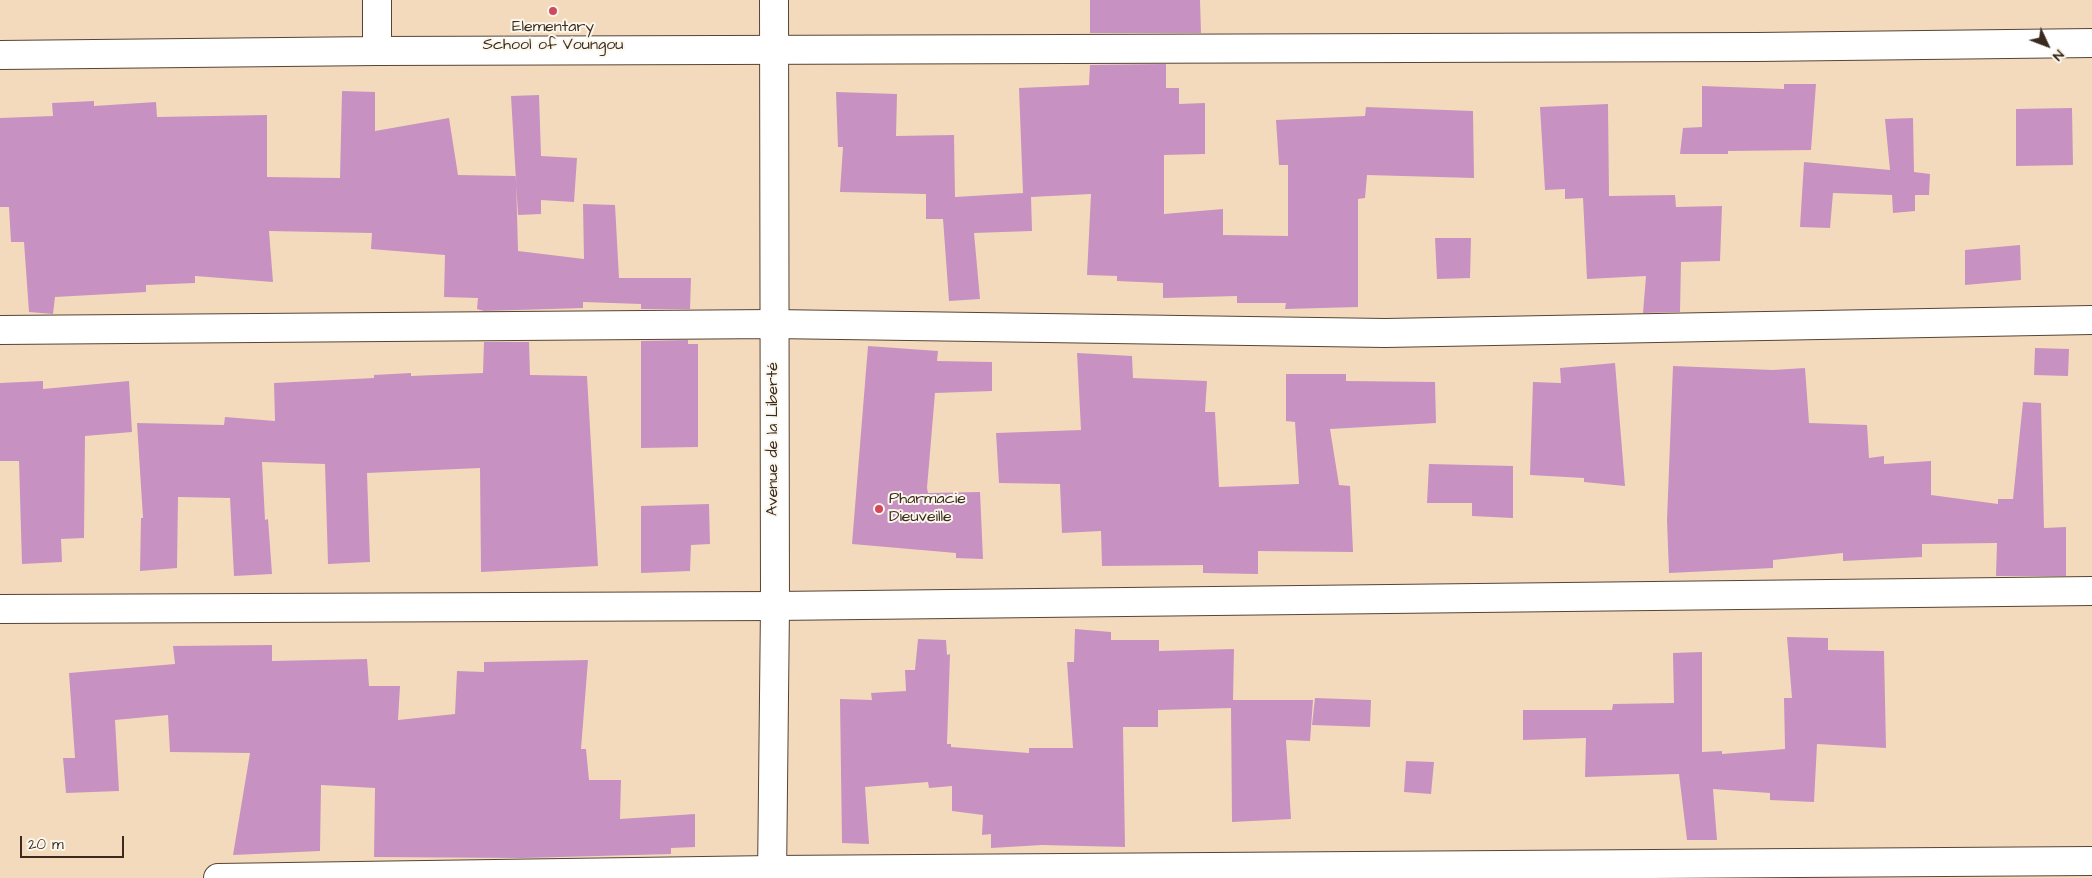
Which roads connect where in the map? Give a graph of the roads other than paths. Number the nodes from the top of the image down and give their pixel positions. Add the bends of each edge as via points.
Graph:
1 (377, 0) edge
2 (774, 0) edge
3 (2092, 42) edge
4 (377, 51) junction
5 (776, 51) junction
6 (0, 55) edge
7 (2092, 320) edge
8 (773, 324) junction
9 (0, 330) edge
10 (2092, 591) edge
11 (775, 606) junction
12 (0, 609) edge
13 (2092, 861) edge
14 (772, 874) edge
15 (218, 878) edge

1 - 4 street
2 - 5 street, Avenue de la Liberté
3 - 5 street via 1757,47
4 - 5 street
4 - 6 street
5 - 8 street, Avenue de la Liberté
7 - 8 street via 1385,333
8 - 9 street
8 - 11 street, Avenue de la Liberté
10 - 11 street
11 - 12 street
11 - 14 street, Avenue de la Liberté
13 - 14 street
14 - 15 street

